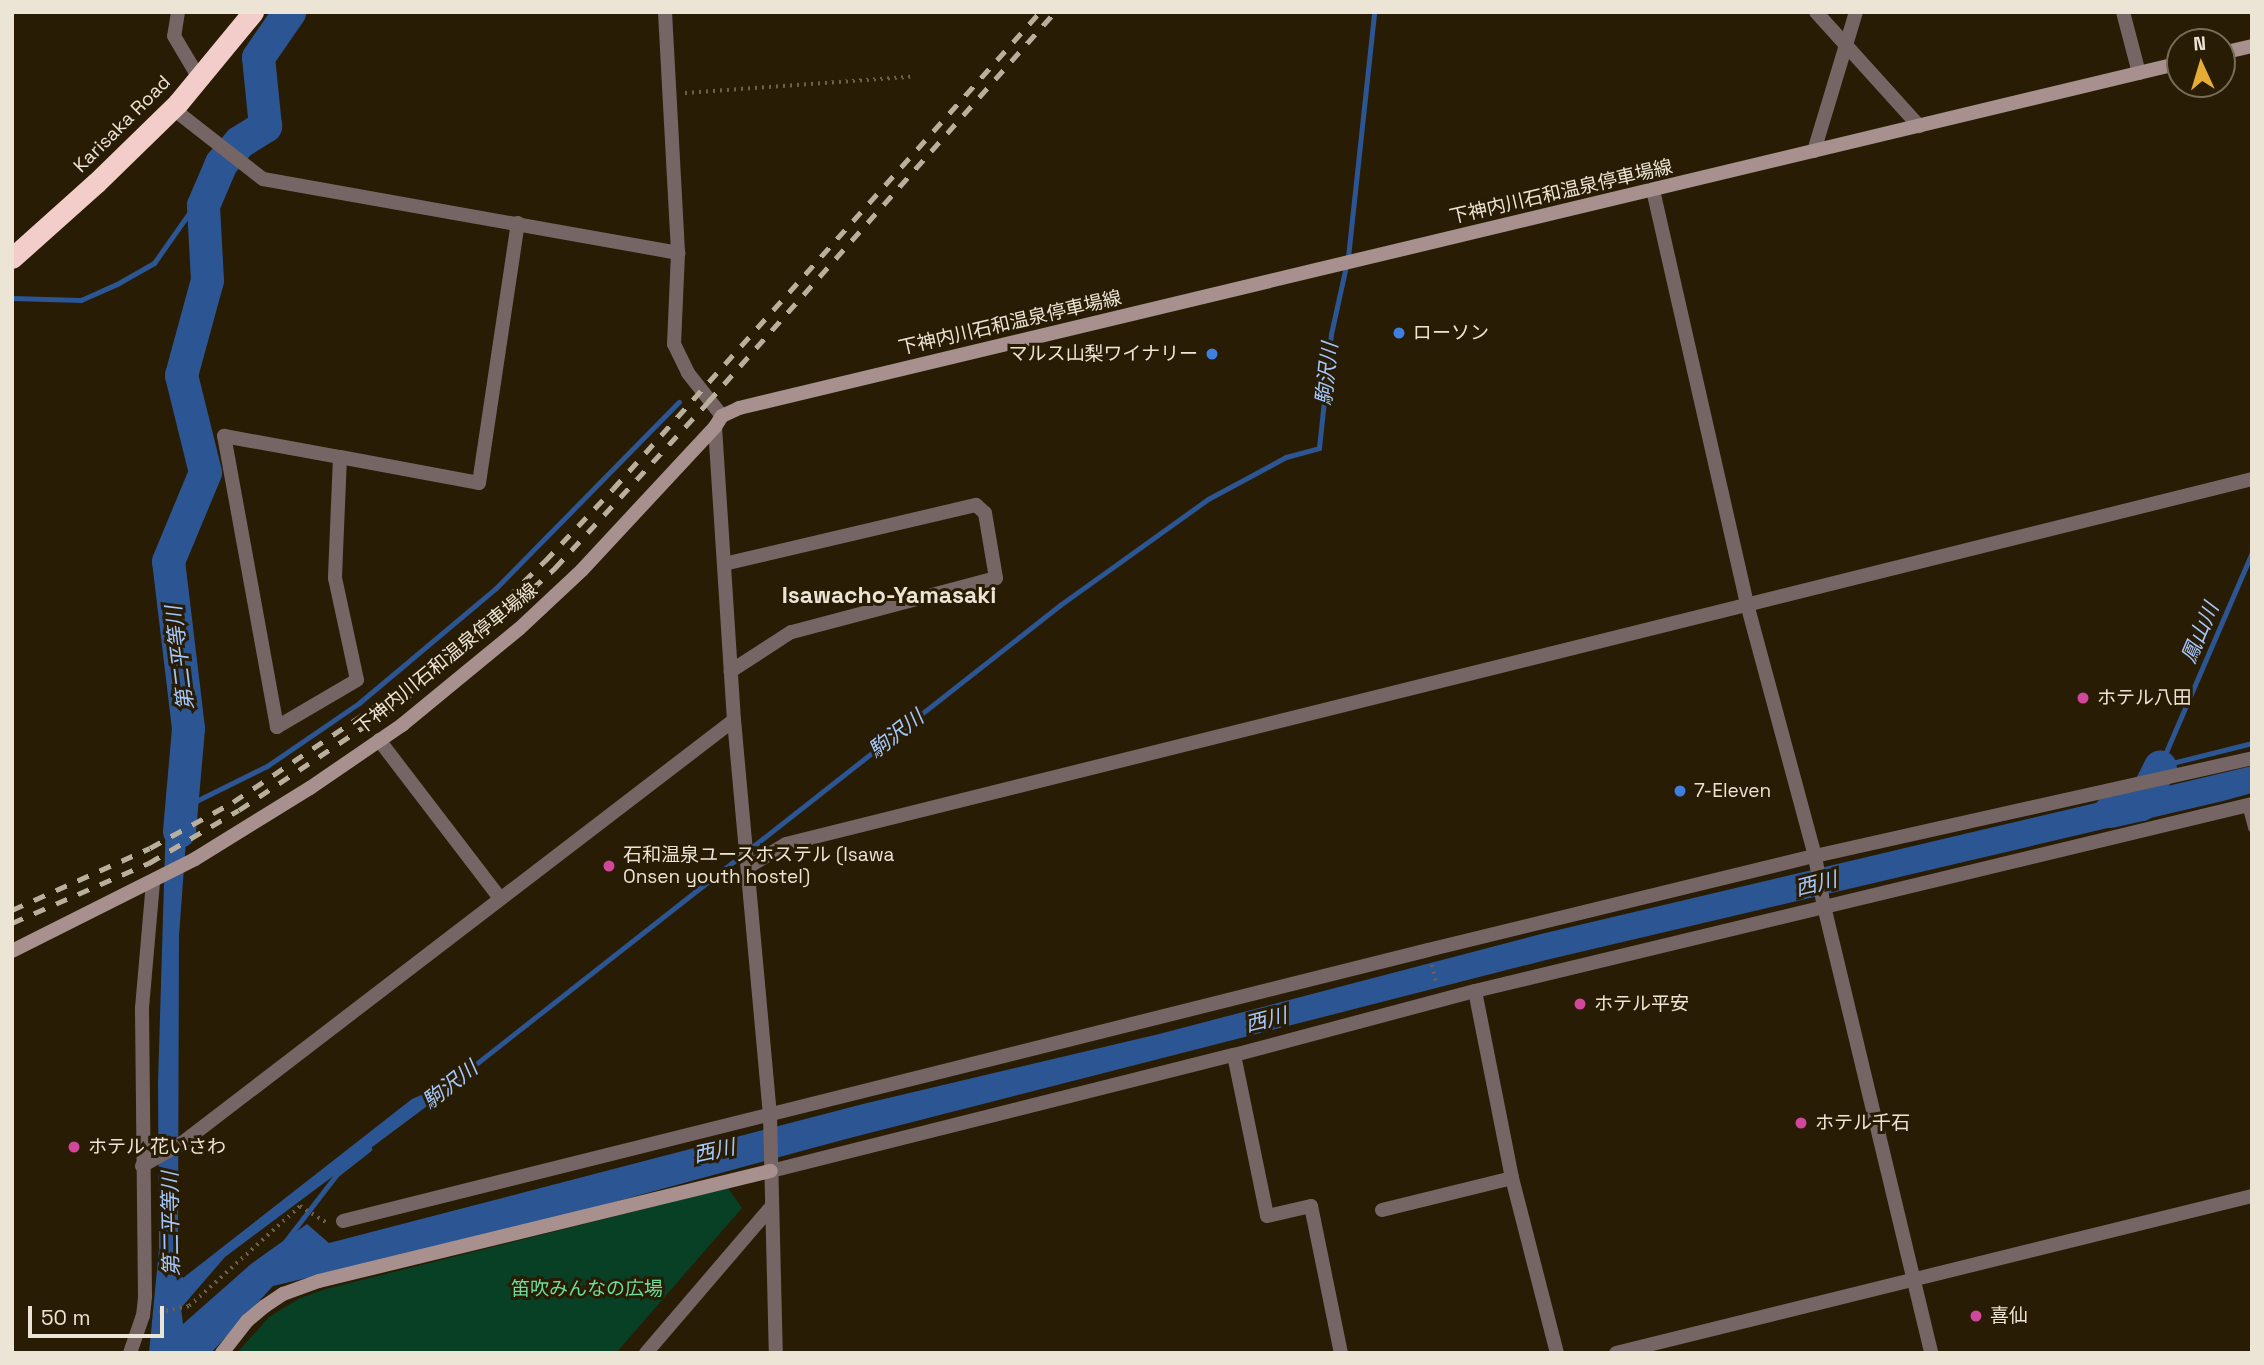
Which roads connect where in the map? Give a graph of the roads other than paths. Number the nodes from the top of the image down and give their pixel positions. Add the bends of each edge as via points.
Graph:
1 (177, 12) edge
2 (253, 12) edge
3 (665, 12) edge
4 (1816, 12) edge
5 (1856, 12) edge
6 (2123, 12) edge
7 (1847, 43) junction
8 (2166, 66) edge
9 (2139, 73) junction
10 (199, 78) junction
11 (172, 108) junction
12 (1919, 126) junction
13 (1814, 151) junction
14 (1653, 190) junction
15 (518, 223) junction
16 (678, 253) junction
17 (12, 258) edge
18 (718, 421) junction
19 (340, 457) junction
20 (2252, 480) edge
21 (724, 564) junction
22 (1747, 604) junction
23 (731, 671) junction
24 (734, 720) junction
25 (379, 740) junction
26 (2252, 758) edge
27 (2249, 804) edge
28 (2252, 828) edge
29 (1816, 862) junction
30 (747, 866) junction
31 (155, 879) junction
32 (499, 897) junction
33 (1824, 905) junction
34 (12, 951) edge
35 (1475, 990) junction
36 (1234, 1055) junction
37 (770, 1121) junction
38 (147, 1164) junction
39 (771, 1167) junction
40 (1512, 1178) junction
41 (2252, 1196) edge
42 (771, 1207) junction
43 (1382, 1210) dead end
44 (343, 1221) dead end
45 (1912, 1278) junction
46 (130, 1353) edge
47 (222, 1353) edge
48 (646, 1353) edge
49 (776, 1353) edge
50 (1342, 1353) edge
51 (1558, 1353) edge
52 (1616, 1353) edge
53 (1931, 1353) edge

1 - 10 street via 174,36
2 - 10 highway, Karisaka Road
3 - 16 street
4 - 7 street
5 - 7 street
6 - 9 street
7 - 12 street
7 - 13 street
8 - 9 main road, 下神内川石和温泉停車場線
9 - 12 main road, 下神内川石和温泉停車場線
10 - 11 highway, Karisaka Road
11 - 15 street via 263,179
11 - 17 highway, Karisaka Road
12 - 13 main road, 下神内川石和温泉停車場線
13 - 14 main road, 下神内川石和温泉停車場線
14 - 18 main road, 下神内川石和温泉停車場線 via 776,399
14 - 22 street
15 - 16 street
15 - 19 street via 479,483
16 - 18 street via 674,344
18 - 21 street
18 - 25 main road, 下神内川石和温泉停車場線 via 582,570 519,629
19 - 19 street via 335,578 357,680 277,727 224,436
20 - 22 street
21 - 23 street
21 - 23 street via 976,505 985,513 996,578 791,632
22 - 29 street
22 - 30 street via 786,844
23 - 24 street
24 - 30 street
24 - 32 street
25 - 31 main road, 下神内川石和温泉停車場線 via 310,788
25 - 32 street
26 - 29 street
27 - 28 lane
27 - 33 street
29 - 33 street
29 - 37 street via 935,1070
30 - 37 street
31 - 34 main road, 下神内川石和温泉停車場線
31 - 38 street via 142,1008
32 - 38 street via 182,1143
33 - 35 street
33 - 45 street
35 - 36 street
35 - 40 street
36 - 39 street
36 - 50 street via 1267,1216 1311,1206
37 - 39 street
37 - 44 street
38 - 46 street via 145,1296
39 - 42 street
39 - 47 main road via 319,1281 265,1306
40 - 43 street
40 - 51 street
41 - 45 street
42 - 48 street
42 - 49 street
45 - 52 street
45 - 53 street

